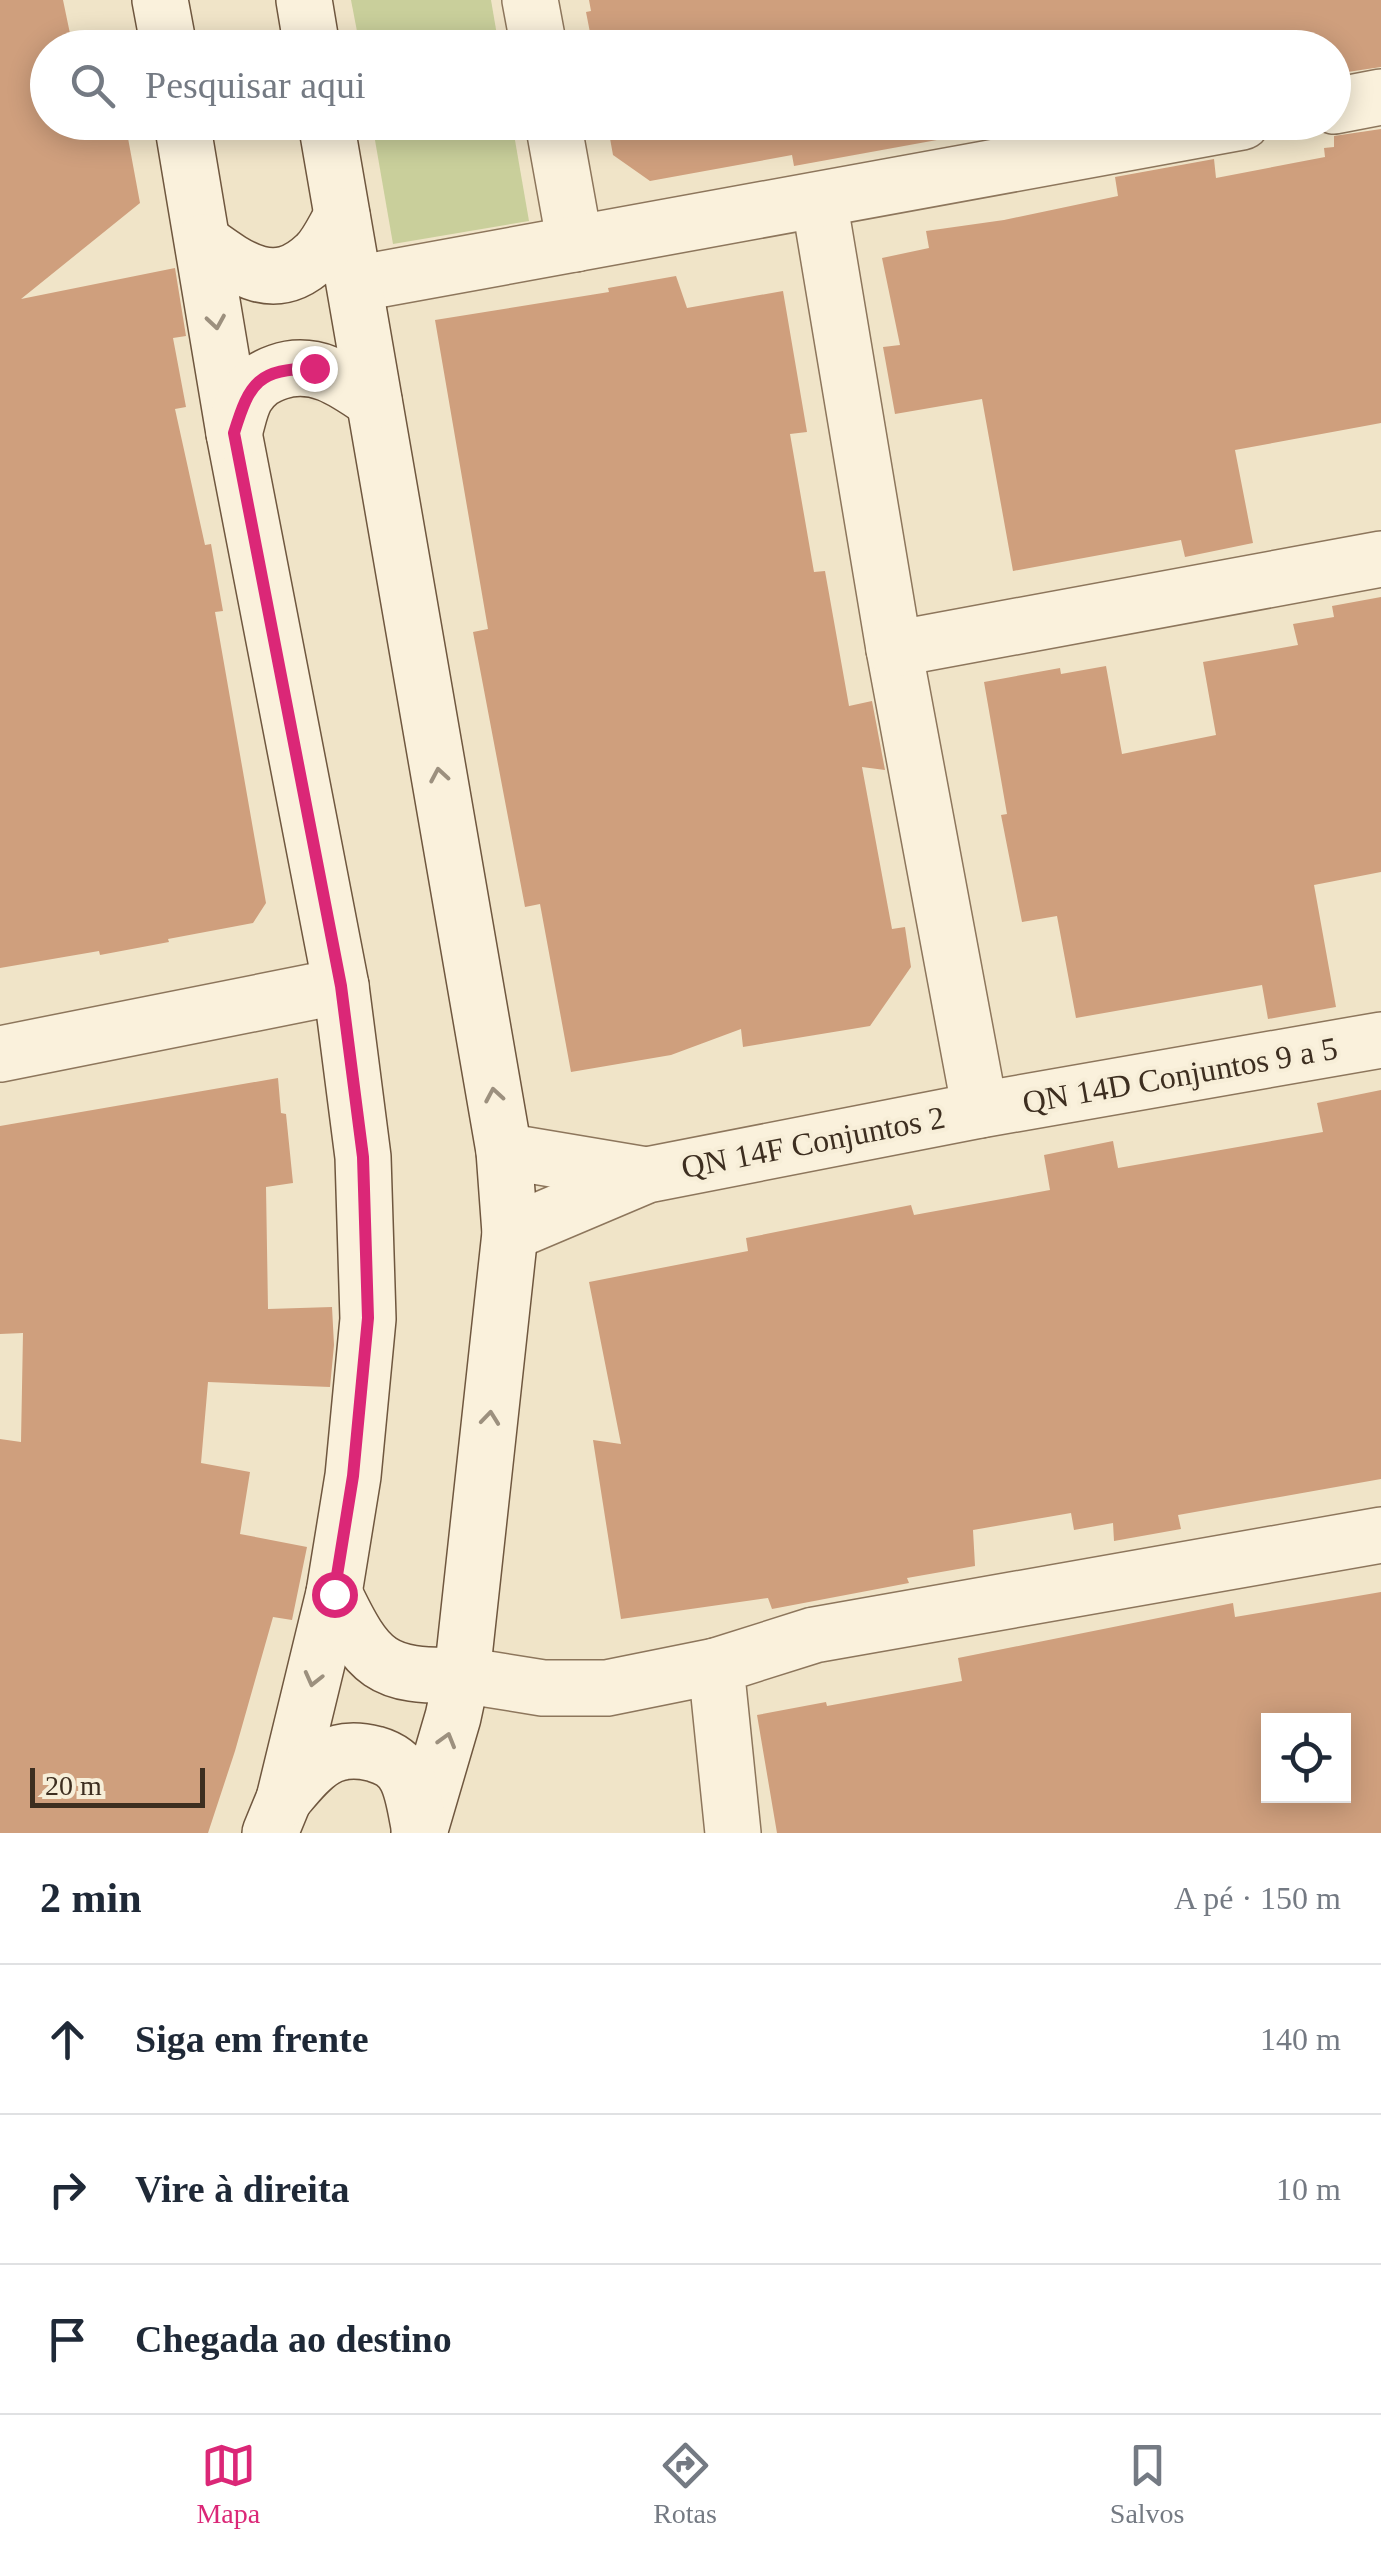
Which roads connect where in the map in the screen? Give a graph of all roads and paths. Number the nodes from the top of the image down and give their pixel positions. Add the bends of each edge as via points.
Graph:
1 (160, 0) edge
2 (304, 0) edge
3 (530, 0) edge
4 (166, 30) edge
5 (309, 30) edge
6 (536, 30) edge
7 (1381, 97) edge
8 (1351, 103) edge
9 (185, 140) edge
10 (329, 140) edge
11 (556, 140) edge
12 (1144, 140) edge
13 (819, 200) junction
14 (342, 216) junction
15 (203, 242) junction
16 (575, 244) junction
17 (354, 284) junction
18 (374, 401) junction
19 (234, 433) junction
20 (1381, 559) edge
21 (894, 649) junction
22 (341, 986) junction
23 (1381, 1040) edge
24 (0, 1054) edge
25 (980, 1110) junction
26 (504, 1151) junction
27 (646, 1174) junction
28 (510, 1233) junction
29 (1381, 1534) edge
30 (334, 1594) junction
31 (716, 1666) junction
32 (462, 1675) junction
33 (277, 1816) edge
34 (419, 1832) edge
35 (733, 1833) edge

1 - 4 street
2 - 5 street
3 - 6 street
7 - 8 street
9 - 15 street
10 - 14 street
11 - 16 street
12 - 13 street
13 - 16 street
13 - 21 street
14 - 15 street via 319,254 273,276 246,272
14 - 17 street
15 -> 19 street
16 - 17 street
17 - 18 street
18 - 19 street via 314,368 286,369 253,388
26 -> 18 street
19 - 22 street
20 - 21 street
21 - 25 street
22 - 24 street
22 - 30 street via 363,1157 368,1318
23 - 25 street, QN 14D Conjuntos 9 a 5
25 - 27 street, QN 14F Conjuntos 2
26 - 27 street, QN 14F Conjuntos 2
26 - 28 street
27 - 28 street, QN 14F Conjuntos 2
32 -> 28 street
29 - 31 street via 814,1635
30 - 32 street via 372,1658 413,1673
30 -> 33 street
31 - 32 street via 607,1688 543,1688
31 - 35 street
34 -> 32 street
33 - 34 street via 312,1766 333,1753 361,1751 390,1758 406,1778

